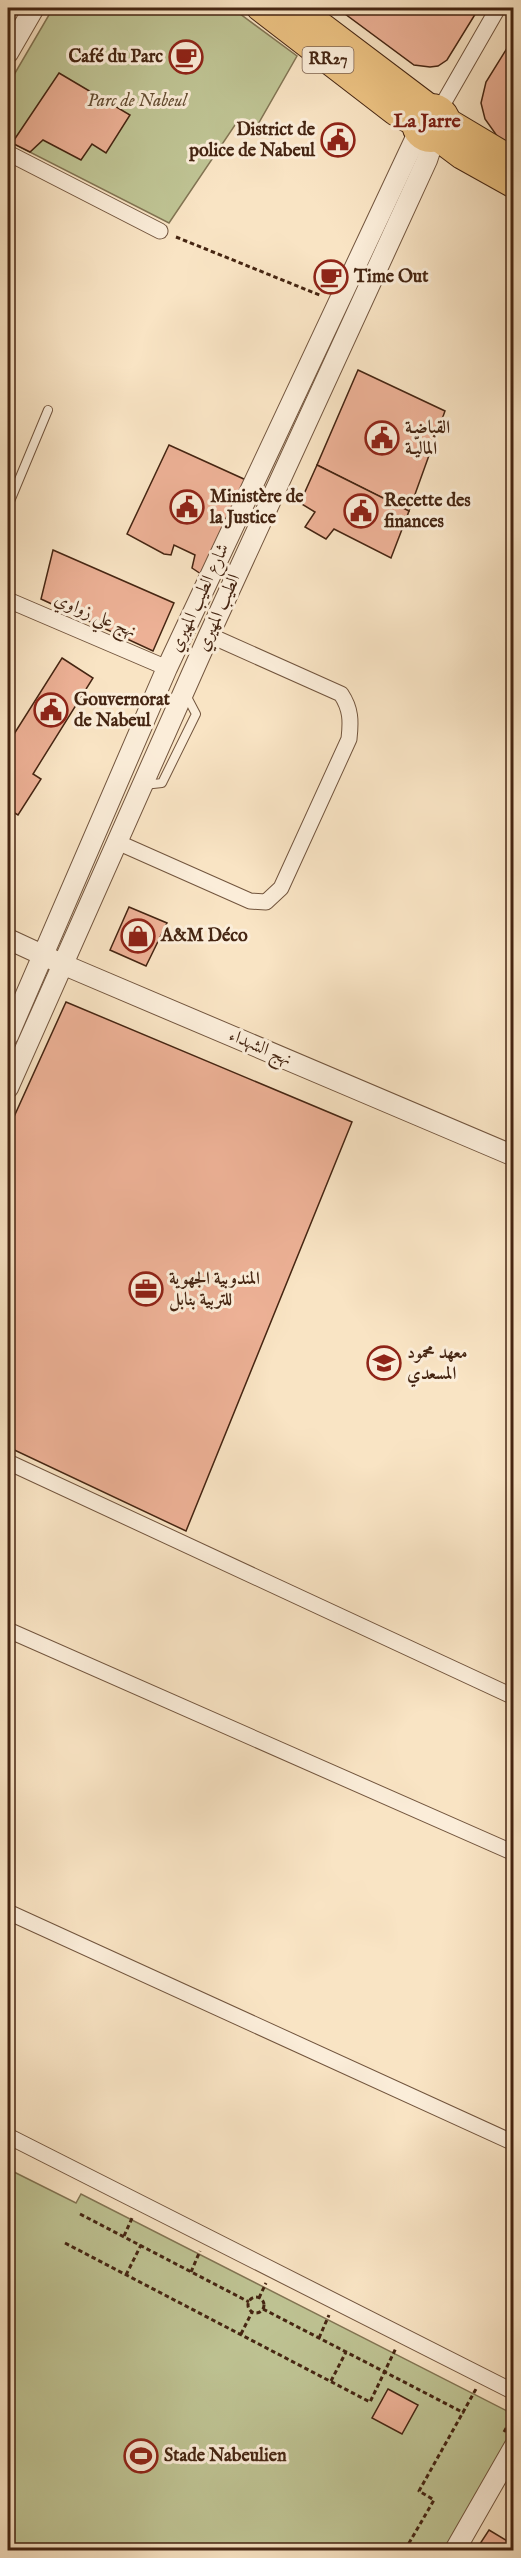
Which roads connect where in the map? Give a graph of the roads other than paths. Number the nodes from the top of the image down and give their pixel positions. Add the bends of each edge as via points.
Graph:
1 (34, 8) edge
2 (260, 8) edge
3 (498, 8) edge
4 (312, 12) edge
5 (8, 53) edge
6 (431, 124) junction
7 (8, 153) edge
8 (513, 161) edge
9 (513, 185) edge
10 (160, 231) road end
11 (48, 410) dead end
12 (8, 506) edge
13 (8, 600) edge
14 (209, 635) junction
15 (167, 668) junction
16 (117, 842) junction
17 (8, 939) edge
18 (43, 955) junction
19 (62, 964) junction
20 (8, 1036) edge
21 (8, 1088) edge
22 (513, 1156) edge
23 (8, 1462) edge
24 (8, 1630) edge
25 (513, 1697) edge
26 (513, 1853) edge
27 (8, 1912) edge
28 (8, 2136) edge
29 (513, 2143) edge
30 (513, 2392) edge
31 (513, 2447) edge
32 (455, 2550) edge

1 - 5 street
2 - 6 main road, RR27 via 395,112
3 - 6 street
4 - 6 main road, RR27
6 - 8 main road, RR27
6 - 9 main road, RR27 via 462,156
6 - 14 street, الطيب المهيري via 427,160
6 - 15 street, شارع الطيب المهيري via 339,303
7 - 10 street
11 - 12 lane
13 - 15 street, نهج علي زواوي
14 - 16 street, الطيب المهيري
14 - 16 street via 341,694 349,708 349,739 281,888 266,902 250,902
15 - 18 street, شارع الطيب المهيري
16 - 19 street, الطيب المهيري
17 - 18 street, نهج الشهداء
18 - 19 street, نهج الشهداء
18 - 20 street, شارع الطيب المهيري
19 - 21 street, الطيب المهيري
19 - 22 street, نهج الشهداء
23 - 25 street
24 - 26 street
27 - 29 street
28 - 30 street
31 - 32 street

